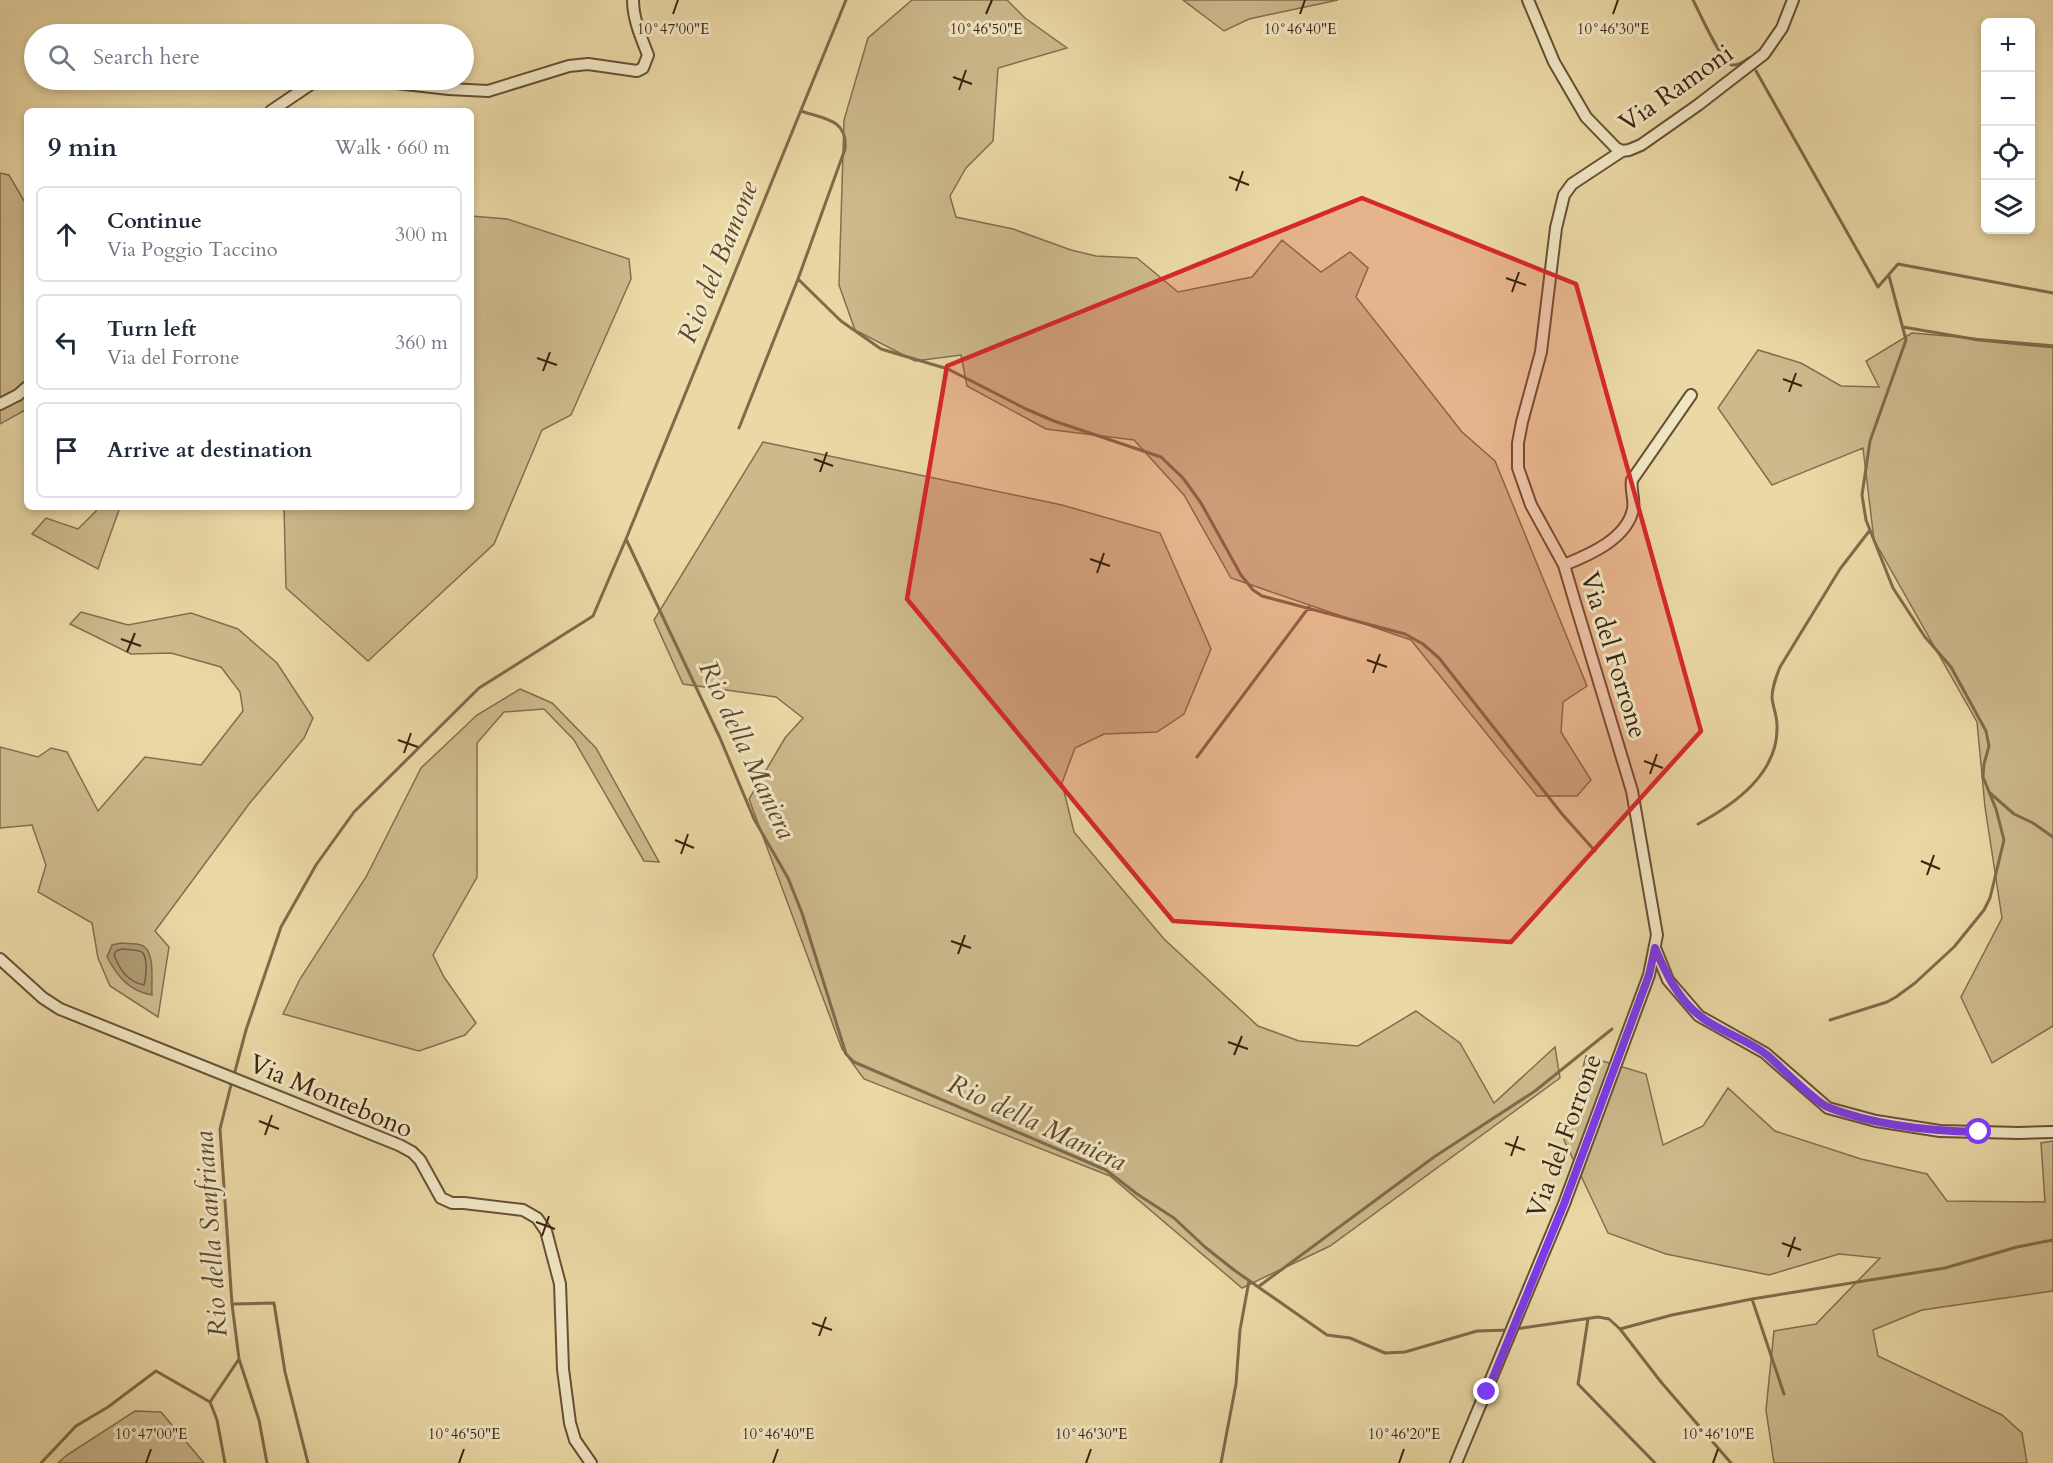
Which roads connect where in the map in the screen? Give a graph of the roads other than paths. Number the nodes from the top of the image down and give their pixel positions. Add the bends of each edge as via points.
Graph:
1 (633, 0) edge
2 (1528, 0) edge
3 (1793, 0) edge
4 (302, 90) edge
5 (474, 90) edge
6 (275, 108) edge
7 (1622, 151) junction
8 (24, 390) edge
9 (1691, 395) dead end
10 (0, 404) edge
11 (1564, 565) junction
12 (1655, 948) junction
13 (0, 959) edge
14 (2053, 1132) edge
15 (591, 1463) edge
16 (1456, 1463) edge

1 - 5 street via 648,55 643,68 569,66 488,90
2 - 7 street, Via Ramoni via 1554,62 1586,117
3 - 7 street, Via Ramoni via 1782,28 1764,54 1641,145
4 - 6 street
7 - 11 street, Via del Forrone via 1572,184 1564,195 1556,228 1541,352 1518,443 1518,468 1531,505
8 - 10 street
9 - 11 street via 1632,480 1634,507 1629,519 1605,544
11 - 12 street, Via del Forrone via 1632,791 1657,935
12 - 14 street via 1668,980 1699,1016 1765,1053 1828,1108 1876,1121 1940,1131
12 - 16 street, Via del Forrone via 1649,975 1564,1204
13 - 15 street, Via Montebono via 60,1009 412,1152 441,1198 452,1203 523,1210 537,1218 546,1231 560,1284 563,1369 570,1423 575,1440

